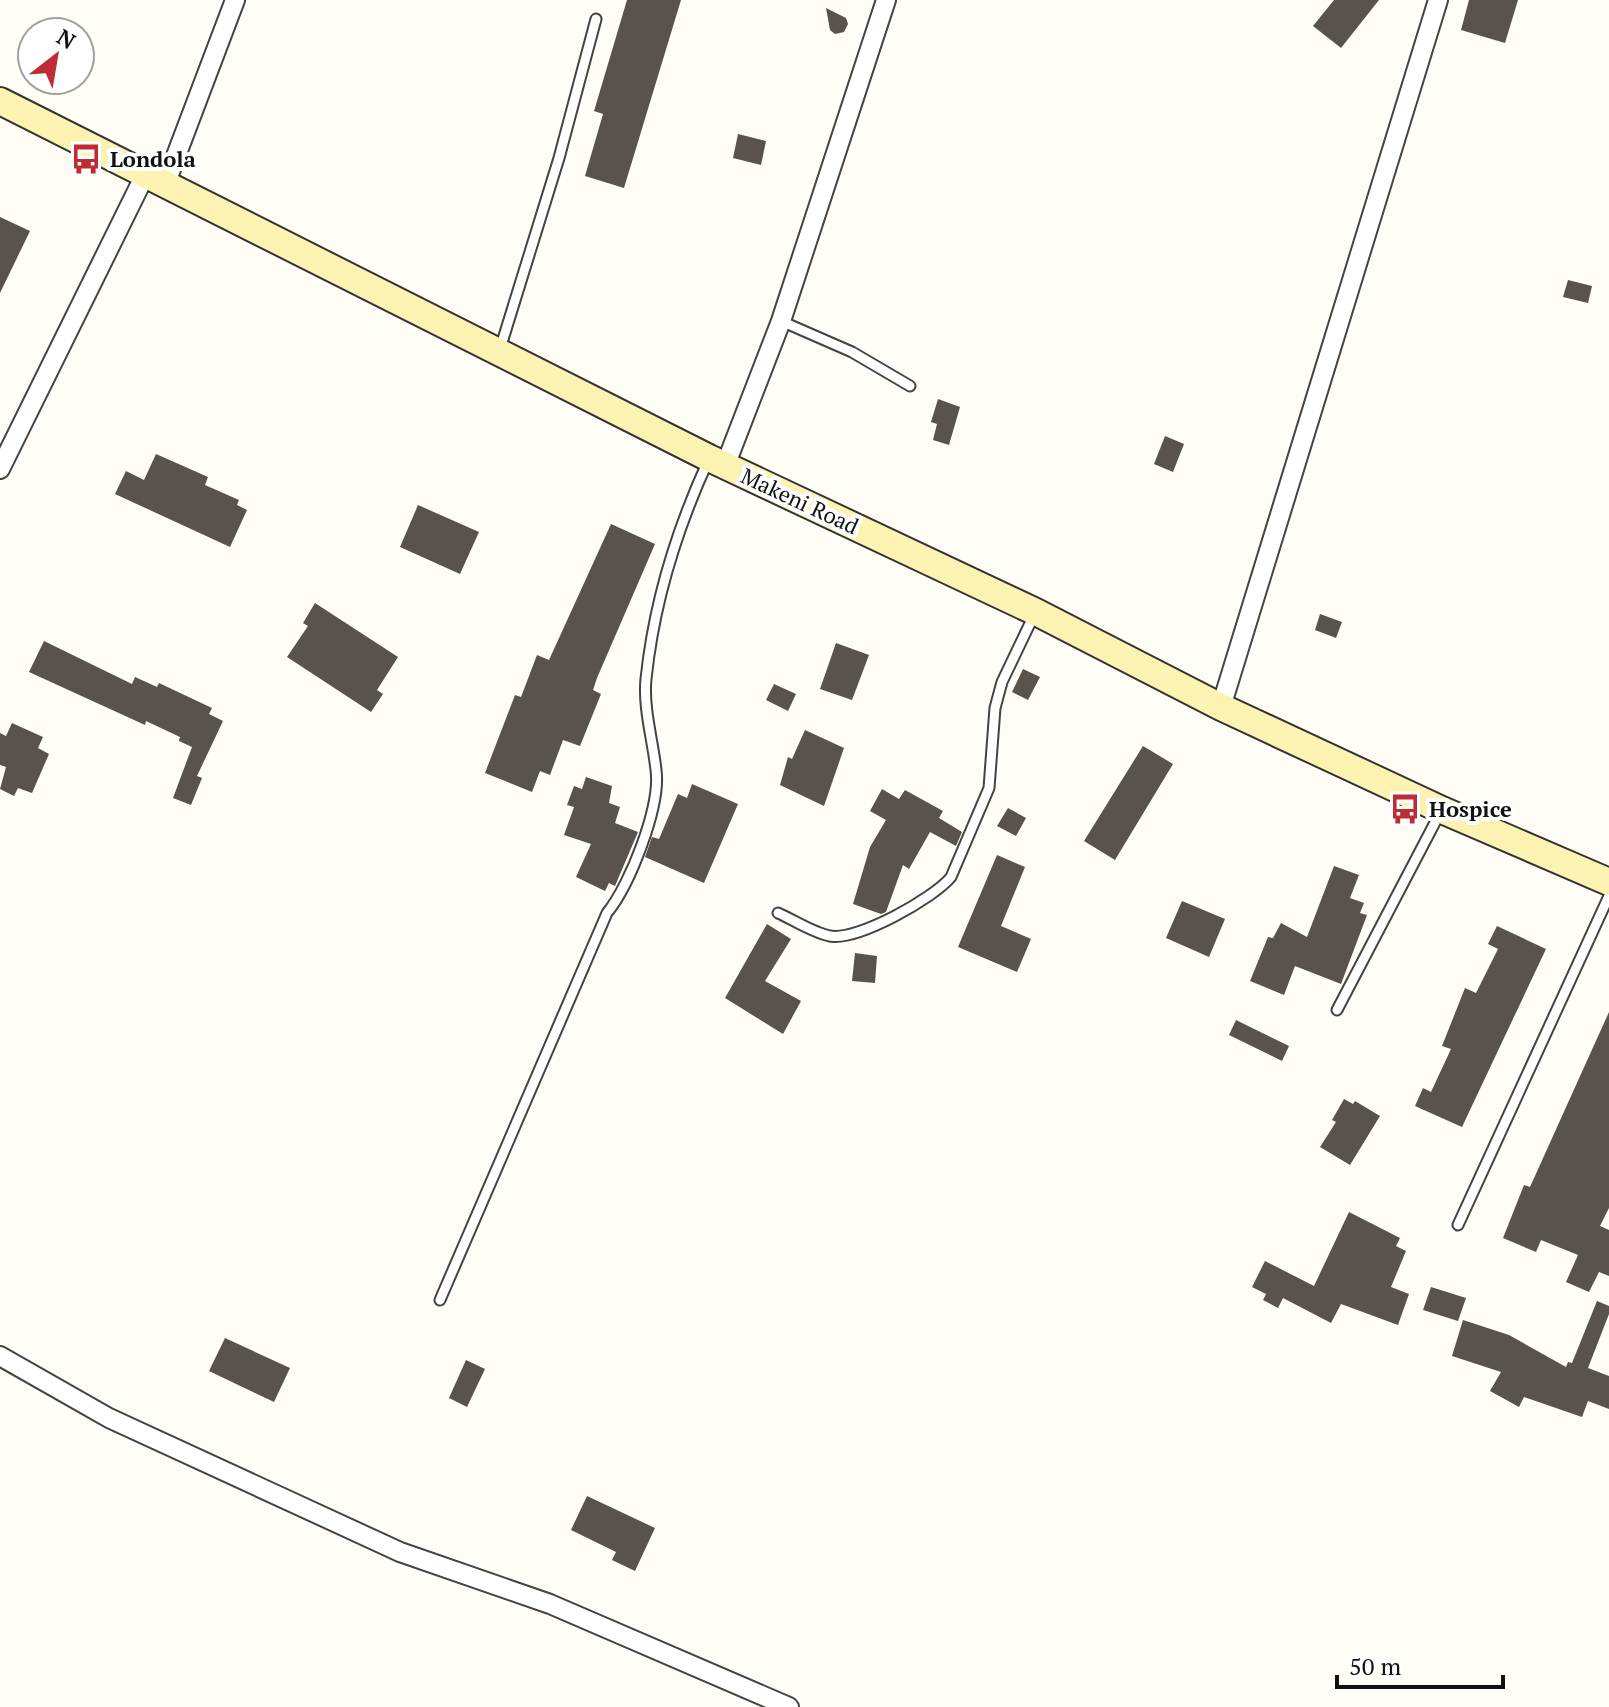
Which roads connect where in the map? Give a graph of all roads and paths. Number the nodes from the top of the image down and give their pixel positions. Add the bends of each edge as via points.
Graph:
1 (235, 0) edge
2 (886, 0) edge
3 (1438, 0) edge
4 (596, 19) dead end
5 (0, 101) edge
6 (155, 180) junction
7 (781, 321) junction
8 (499, 352) junction
9 (910, 386) dead end
10 (717, 462) junction
11 (0, 469) edge
12 (1036, 612) junction
13 (1221, 707) junction
14 (1442, 810) junction
15 (1609, 882) edge
16 (1609, 896) edge
17 (778, 913) dead end
18 (1337, 1010) dead end
19 (1458, 1225) dead end
20 (440, 1300) dead end
21 (0, 1356) edge
22 (789, 1707) edge

1 - 6 street
2 - 7 street
3 - 13 street
4 - 8 lane
5 - 6 main road, Makeni Road
6 - 8 main road, Makeni Road
6 - 11 street
7 - 9 lane via 852,352
7 - 10 street
8 - 10 main road, Makeni Road
10 - 12 main road, Makeni Road
10 - 20 lane via 683,516 655,618 646,683 657,774 640,851 607,913
12 - 13 main road, Makeni Road
12 - 17 lane via 995,708 989,788 942,888 884,921 845,934 830,936
13 - 14 main road, Makeni Road
14 - 15 main road, Makeni Road
14 - 18 lane
16 - 19 lane
21 - 22 street via 122,1424 400,1552 550,1604

